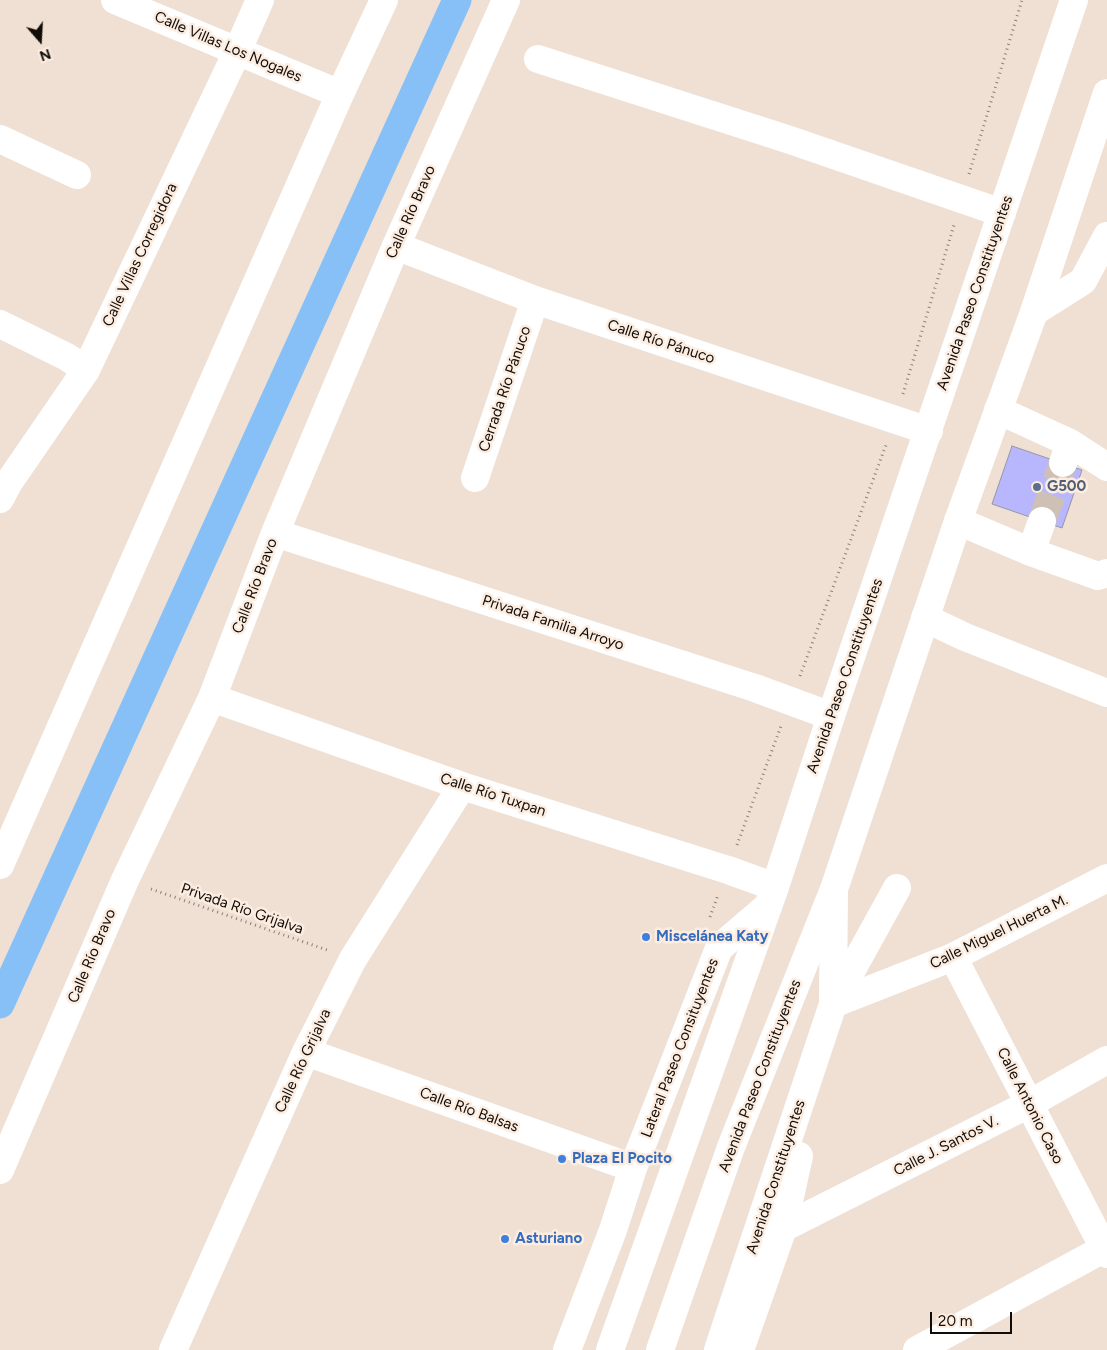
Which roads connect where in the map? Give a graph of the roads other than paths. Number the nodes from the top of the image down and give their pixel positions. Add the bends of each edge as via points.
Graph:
1 (115, 0) edge
2 (260, 0) edge
3 (384, 0) edge
4 (506, 0) edge
5 (1074, 0) edge
6 (237, 52) junction
7 (538, 59) dead end
8 (1107, 93) edge
9 (340, 94) junction
10 (0, 139) edge
11 (77, 175) dead end
12 (1002, 213) junction
13 (1107, 236) edge
14 (396, 246) junction
15 (535, 300) junction
16 (1034, 312) junction
17 (0, 324) edge
18 (86, 370) junction
19 (998, 410) junction
20 (929, 431) junction
21 (1107, 467) edge
22 (474, 478) dead end
23 (0, 499) edge
24 (958, 522) junction
25 (1042, 522) tunnel mouth
26 (275, 533) junction
27 (1031, 552) junction
28 (1107, 572) edge
29 (925, 618) junction
30 (1107, 693) edge
31 (212, 698) junction
32 (831, 716) junction
33 (462, 786) junction
34 (0, 865) edge
35 (1107, 878) edge
36 (897, 888) dead end
37 (834, 889) junction
38 (771, 896) junction
39 (954, 957) junction
40 (833, 1004) junction
41 (306, 1052) junction
42 (1107, 1060) edge
43 (1029, 1104) junction
44 (633, 1168) junction
45 (0, 1170) edge
46 (783, 1228) junction
47 (1106, 1250) edge
48 (735, 1349) edge
49 (173, 1350) edge
50 (567, 1350) edge
51 (610, 1350) edge
52 (660, 1350) edge
53 (917, 1350) edge

1 - 6 main road, Calle Villas Los Nogales
2 - 6 main road, Calle Villas Corregidora
3 - 9 main road
4 - 14 main road, Calle Río Bravo
5 - 12 main road, Avenida Paseo Constituyentes
6 - 9 main road, Calle Villas Los Nogales
6 - 18 main road, Calle Villas Corregidora
7 - 12 main road via 790,140
8 - 16 main road, Avenida Paseo Constituyentes
9 - 34 main road
10 - 11 main road
12 - 20 main road, Avenida Paseo Constituyentes
13 - 16 main road via 1083,281
14 - 15 main road, Calle Río Pánuco
14 - 26 main road, Calle Río Bravo
15 - 20 main road, Calle Río Pánuco
15 - 22 main road, Cerrada Río Pánuco
16 - 19 main road, Avenida Paseo Constituyentes
17 - 18 main road via 67,357
18 - 23 main road, Calle Villas Corregidora
19 - 21 main road via 1066,453
19 - 24 main road, Avenida Paseo Constituyentes
20 - 32 main road, Avenida Paseo Constituyentes
24 - 27 main road
24 - 29 main road, Avenida Paseo Constituyentes
25 - 27 main road
26 - 31 main road, Calle Río Bravo
26 - 32 main road, Privada Familia Arroyo
27 - 28 main road via 1098,576
29 - 30 main road
29 - 37 main road, Avenida Paseo Constituyentes
31 - 33 main road, Calle Río Tuxpan
31 - 45 main road, Calle Río Bravo via 125,880
32 - 38 main road, Avenida Paseo Constituyentes
33 - 38 main road, Calle Río Tuxpan via 728,870
33 - 41 main road, Calle Río Grijalva via 353,959
35 - 39 main road, Calle Miguel Huerta M.
36 - 40 main road
37 - 40 main road, Avenida Constituyentes
37 - 52 main road, Avenida Paseo Constituyentes via 731,1147
38 - 44 main road, Lateral Paseo Consituyentes via 718,948
38 - 51 main road, Avenida Paseo Constituyentes
39 - 40 main road, Calle Miguel Huerta M.
39 - 43 main road, Calle Antonio Caso
40 - 46 main road, Avenida Constituyentes
40 - 48 main road, Avenida Constituyentes
41 - 44 main road, Calle Río Balsas
41 - 49 main road, Calle Río Grijalva
42 - 43 main road, Calle J. Santos V.
43 - 46 main road, Calle J. Santos V.
43 - 47 main road, Calle Antonio Caso
44 - 50 main road, Lateral Paseo Consituyentes via 614,1230
46 - 48 main road, Avenida Constituyentes
47 - 53 main road

